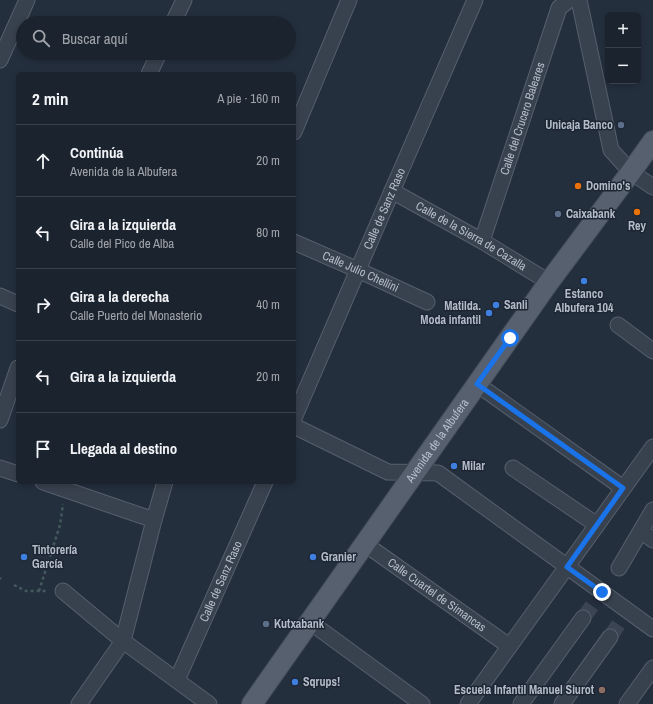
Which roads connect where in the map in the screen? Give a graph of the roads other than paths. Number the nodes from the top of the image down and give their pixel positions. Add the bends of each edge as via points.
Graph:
1 (27, 0) edge
2 (184, 0) edge
3 (348, 0) edge
4 (475, 0) edge
5 (569, 0) edge
6 (579, 0) edge
7 (20, 16) edge
8 (176, 16) edge
9 (16, 24) edge
10 (0, 60) edge
11 (156, 60) edge
12 (150, 72) edge
13 (296, 127) edge
14 (653, 141) edge
15 (631, 172) junction
16 (653, 187) edge
17 (392, 191) junction
18 (482, 241) junction
19 (296, 243) edge
20 (358, 270) junction
21 (549, 282) junction
22 (0, 296) edge
23 (427, 302) dead end
24 (16, 303) edge
25 (618, 325) dead end
26 (653, 351) edge
27 (16, 374) edge
28 (477, 384) junction
29 (296, 413) edge
30 (0, 420) edge
31 (296, 427) edge
32 (653, 447) edge
33 (0, 468) edge
34 (513, 468) dead end
35 (16, 473) edge
36 (414, 473) junction
37 (48, 484) edge
38 (163, 484) edge
39 (264, 484) edge
40 (623, 488) junction
41 (653, 510) edge
42 (154, 520) junction
43 (597, 525) junction
44 (641, 531) junction
45 (653, 540) edge
46 (365, 544) junction
47 (567, 567) junction
48 (620, 568) dead end
49 (63, 592) road end
50 (583, 618) tunnel mouth
51 (310, 622) junction
52 (653, 629) edge
53 (610, 637) tunnel mouth
54 (123, 641) junction
55 (510, 646) junction
56 (653, 668) edge
57 (177, 680) junction
58 (79, 704) edge
59 (208, 704) edge
60 (252, 704) edge
61 (422, 704) edge
62 (468, 704) edge
63 (520, 704) edge
64 (562, 704) edge
65 (627, 704) edge

1 - 7 street
2 - 8 street
3 - 13 street
4 - 17 street, Calle de Sanz Raso
5 - 18 street, Calle del Crucero Baleares via 559,8
6 - 15 street via 611,150
9 - 10 street
11 - 12 street
14 - 15 main road, Avenida de la Albufera
15 - 16 street
15 - 21 main road, Avenida de la Albufera
17 - 18 street, Calle de la Sierra de Cazalla
17 - 20 street, Calle de Sanz Raso
18 - 21 street, Calle de la Sierra de Cazalla
19 - 20 street, Calle Julio Chellini
20 - 23 street, Calle Julio Chellini
20 - 29 street, Calle de Sanz Raso
21 - 28 main road, Avenida de la Albufera
22 - 24 street
25 - 26 street
27 - 30 street
28 - 36 main road, Avenida de la Albufera
28 - 40 street
31 - 36 street via 388,472
32 - 40 street
33 - 35 street
34 - 43 street
36 - 46 main road, Avenida de la Albufera
36 - 47 street via 438,473
37 - 42 street
38 - 42 street
39 - 57 street, Calle de Sanz Raso
40 - 43 street
41 - 44 street
42 - 54 street
43 - 47 street
44 - 45 street
44 - 48 street
46 - 51 main road, Avenida de la Albufera
46 - 55 street, Calle Cuartel de Simancas
47 - 52 street via 598,598 624,616
47 - 55 street
49 - 54 street
50 - 63 street
51 - 60 main road, Avenida de la Albufera
51 - 61 street
53 - 64 street
54 - 57 street
54 - 58 street
55 - 62 street
56 - 65 street
57 - 59 street

